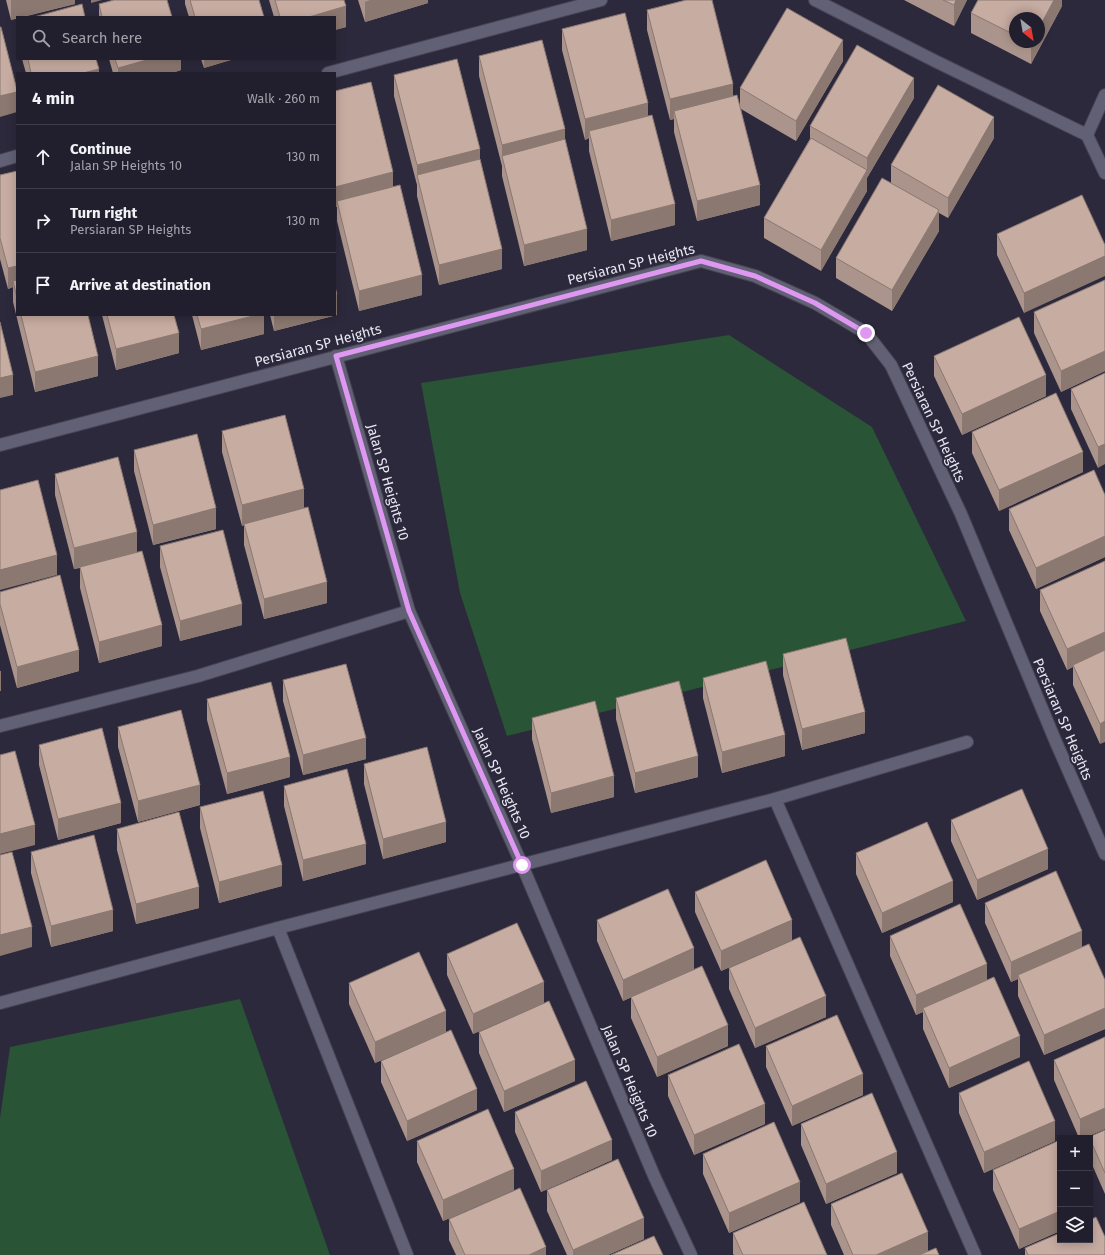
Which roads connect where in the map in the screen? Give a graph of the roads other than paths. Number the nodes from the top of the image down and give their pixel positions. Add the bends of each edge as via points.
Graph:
1 (600, 0) edge
2 (815, 0) edge
3 (332, 72) edge
4 (1105, 94) edge
5 (1087, 135) junction
6 (16, 156) edge
7 (0, 161) edge
8 (1105, 173) edge
9 (336, 356) junction
10 (0, 445) edge
11 (409, 611) junction
12 (0, 726) edge
13 (967, 742) dead end
14 (775, 799) junction
15 (1105, 854) edge
16 (522, 865) junction
17 (278, 928) junction
18 (0, 1003) edge
19 (407, 1255) edge
20 (690, 1255) edge
21 (975, 1255) edge

1 - 3 street
2 - 5 street
4 - 5 street
5 - 8 street
6 - 7 street
9 - 10 street, Persiaran SP Heights
9 - 11 street, Jalan SP Heights 10
9 - 15 street, Persiaran SP Heights via 701,261 755,276 815,303 866,333 891,365 961,514
11 - 12 street via 198,676
11 - 16 street, Jalan SP Heights 10
13 - 14 street
14 - 16 street
14 - 21 street
16 - 17 street
16 - 20 street, Jalan SP Heights 10
17 - 18 street
17 - 19 street

